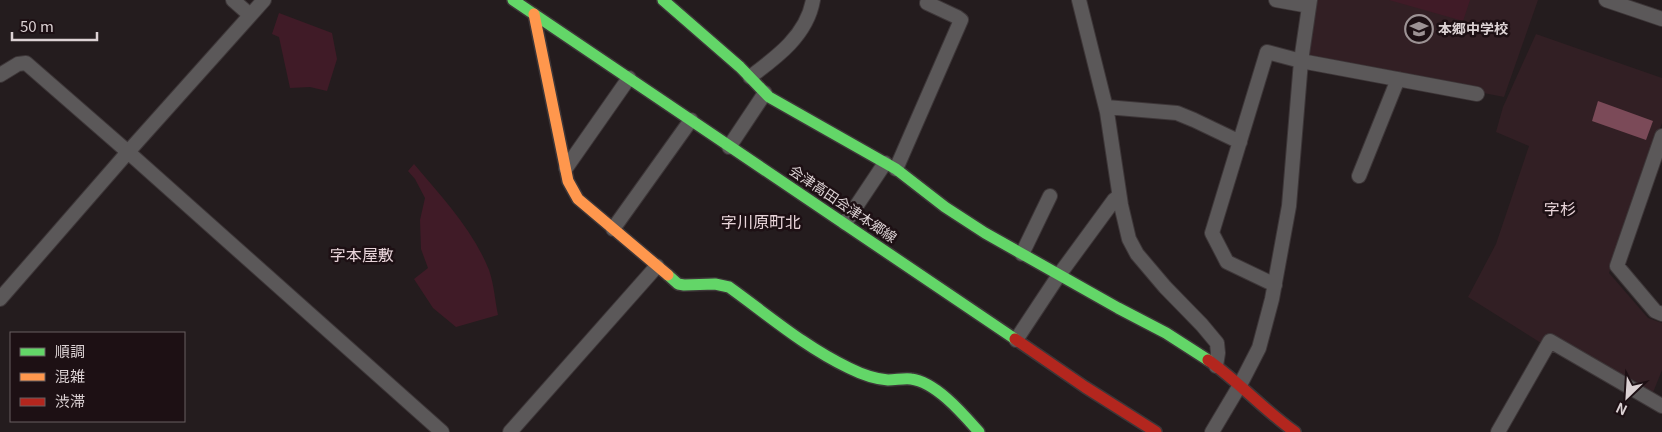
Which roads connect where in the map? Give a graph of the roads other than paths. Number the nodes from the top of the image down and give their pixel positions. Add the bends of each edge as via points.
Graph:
1 (233, 0) edge
2 (264, 0) edge
3 (513, 0) edge
4 (663, 0) edge
5 (813, 0) edge
6 (1078, 0) edge
7 (1276, 0) edge
8 (1606, 0) edge
9 (927, 3) dead end
10 (1310, 3) edge
11 (534, 14) junction
12 (250, 15) junction
13 (1662, 19) edge
14 (1301, 61) junction
15 (0, 75) edge
16 (750, 77) junction
17 (629, 78) junction
18 (1398, 79) junction
19 (765, 93) junction
20 (1477, 94) dead end
21 (1106, 108) junction
22 (691, 120) junction
23 (1662, 136) edge
24 (1240, 142) junction
25 (729, 147) junction
26 (128, 152) junction
27 (891, 166) junction
28 (566, 168) junction
29 (1359, 176) dead end
30 (1050, 196) dead end
31 (1119, 196) junction
32 (845, 223) junction
33 (614, 229) junction
34 (1022, 254) junction
35 (656, 266) junction
36 (1059, 275) junction
37 (1275, 285) junction
38 (0, 298) edge
39 (1662, 314) edge
40 (1016, 340) junction
41 (1216, 366) junction
42 (1240, 385) junction
43 (1661, 401) edge
44 (442, 432) edge
45 (510, 432) edge
46 (980, 432) edge
47 (1156, 432) edge
48 (1212, 432) edge
49 (1295, 432) edge
50 (1498, 432) edge

1 - 12 street
2 - 12 street
3 - 11 street, 会津高田会津本郷線
4 - 16 street
5 - 16 street via 795,38
6 - 21 street
7 - 10 street
8 - 13 street
9 - 27 street via 961,20
10 - 14 street
11 - 17 street, 会津高田会津本郷線
11 - 28 street
12 - 26 street
14 - 18 street
14 - 24 street via 1267,52
14 - 37 street via 1289,206
15 - 26 street via 26,63
16 - 19 street
17 - 22 street, 会津高田会津本郷線
17 - 28 street
18 - 20 street
18 - 29 street
19 - 25 street
19 - 27 street
21 - 24 street via 1177,113
21 - 31 street
22 - 25 street, 会津高田会津本郷線
22 - 33 street
23 - 39 street via 1617,266 1655,311
24 - 37 street via 1212,233 1227,262
25 - 32 street, 会津高田会津本郷線
26 - 38 street
26 - 44 street
27 - 32 street
27 - 34 street via 945,207
28 - 33 street via 568,182 578,199
30 - 34 street
31 - 36 street
31 - 41 street via 1129,239 1137,254 1217,344
32 - 40 street, 会津高田会津本郷線
33 - 35 street
34 - 36 street
35 - 45 street
35 - 46 street via 678,284 719,283 729,287 818,352 866,376 921,382 947,400
36 - 40 street
36 - 41 street via 1168,334
37 - 42 street via 1258,348
40 - 47 street, 会津高田会津本郷線
41 - 42 street
42 - 48 street
42 - 49 street
43 - 50 street via 1550,341

